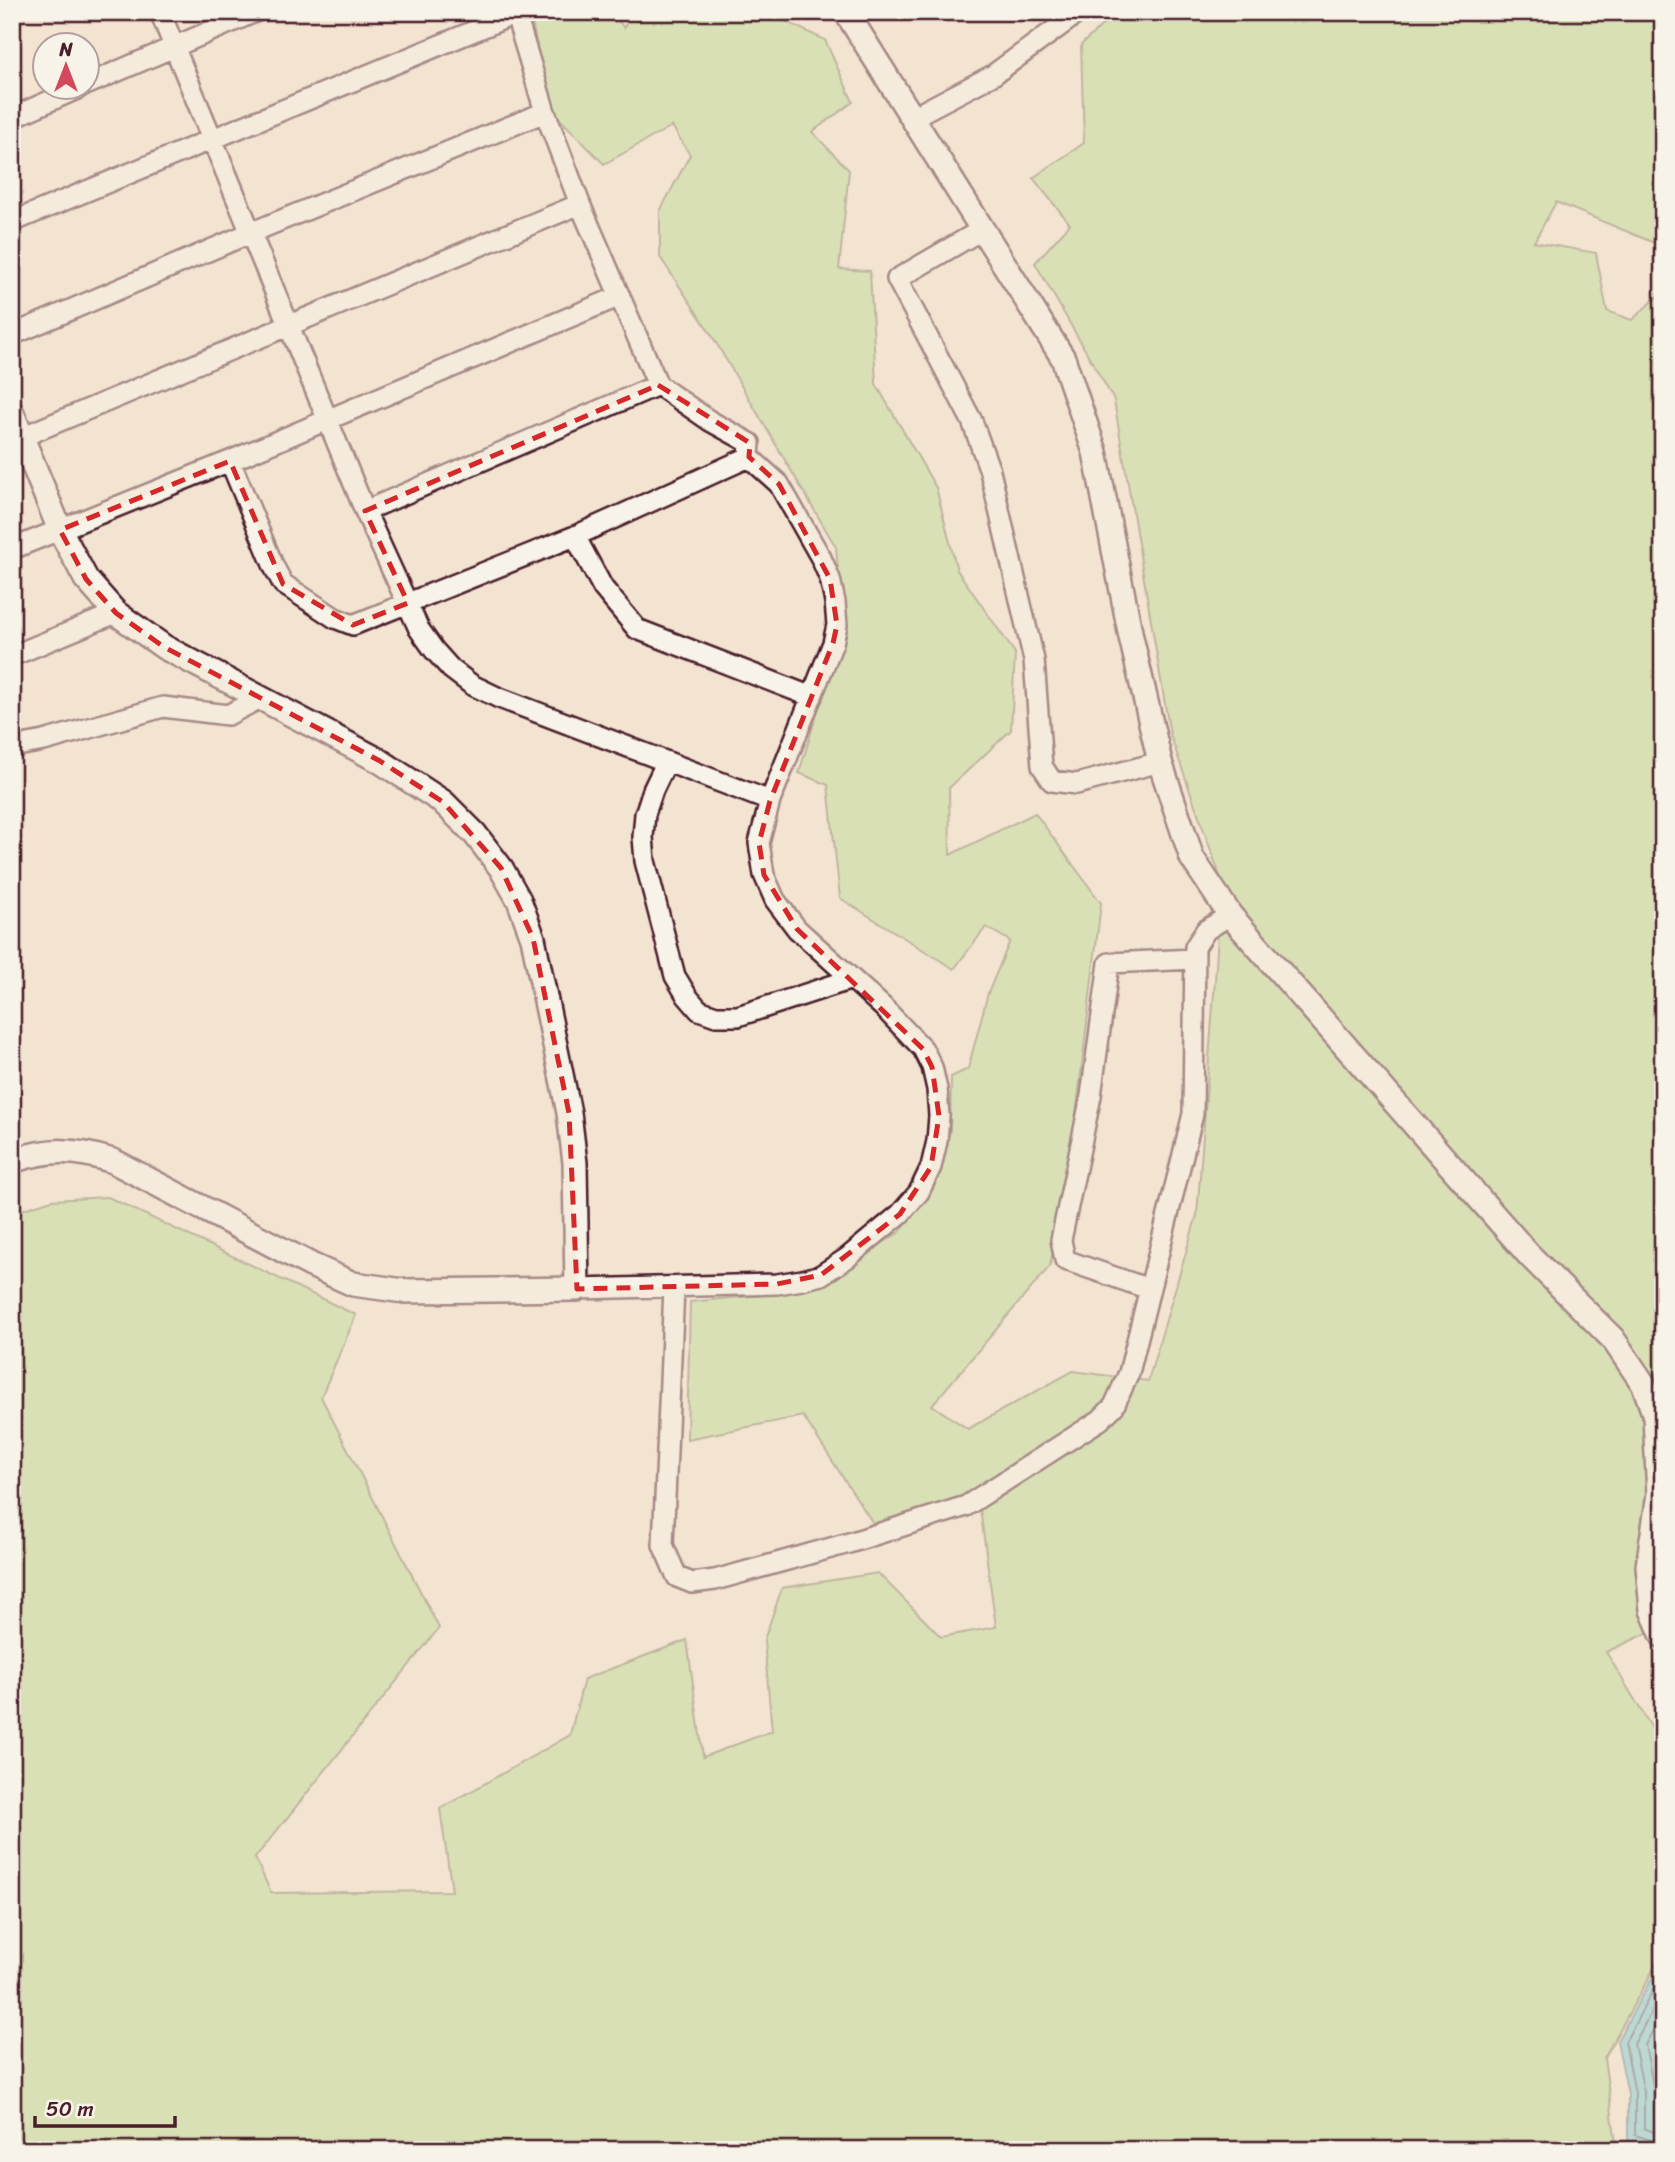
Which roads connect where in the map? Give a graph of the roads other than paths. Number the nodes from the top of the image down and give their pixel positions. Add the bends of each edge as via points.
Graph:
1 (160, 12) edge
2 (255, 12) edge
3 (846, 12) edge
4 (1079, 12) edge
5 (515, 13) edge
6 (232, 17) edge
7 (174, 46) junction
8 (102, 78) edge
9 (47, 102) edge
10 (545, 112) junction
11 (18, 115) dead end
12 (913, 117) junction
13 (212, 140) junction
14 (580, 204) junction
15 (12, 222) edge
16 (983, 229) junction
17 (250, 233) junction
18 (620, 296) junction
19 (291, 326) junction
20 (12, 335) edge
21 (658, 385) junction
22 (12, 414) edge
23 (328, 420) junction
24 (17, 439) edge
25 (749, 457) junction
26 (230, 461) junction
27 (365, 511) junction
28 (60, 530) junction
29 (575, 536) junction
30 (12, 549) edge
31 (408, 603) junction
32 (116, 613) junction
33 (12, 656) edge
34 (812, 697) junction
35 (260, 698) junction
36 (12, 747) edge
37 (1160, 762) junction
38 (666, 763) junction
39 (771, 801) junction
40 (1230, 915) junction
41 (1194, 960) junction
42 (852, 979) junction
43 (12, 1161) edge
44 (674, 1288) junction
45 (577, 1289) junction
46 (1149, 1289) junction
47 (1663, 1636) edge

1 - 7 street
2 - 6 street
3 - 12 street
4 - 12 street via 993,75
5 - 10 street
5 - 13 street
6 - 7 street
7 - 8 street
7 - 13 street
9 - 11 street
10 - 14 street
10 - 17 street
12 - 16 street
13 - 15 street
13 - 17 street
14 - 18 street
14 - 19 street
16 - 37 street via 1063,358 1095,452
16 - 37 street via 897,279 972,421 990,471 1034,660 1042,766 1052,781 1077,784
17 - 19 street
17 - 20 street
18 - 21 street
18 - 23 street
19 - 23 street
19 - 24 street
21 - 25 street via 750,443
21 - 27 street
22 - 24 street
23 - 26 street
23 - 27 street
24 - 28 street
25 - 29 street
25 - 34 street via 792,503 830,579 837,625
26 - 28 street
26 - 31 street via 283,584 353,625
27 - 31 street
28 - 30 street
28 - 32 street via 86,579
29 - 31 street
29 - 34 street via 603,588 637,629
31 - 38 street via 434,650 472,685
32 - 33 street
32 - 35 street via 164,646
34 - 39 street
35 - 36 street via 228,715 163,707
35 - 45 street via 380,761 443,802 495,859 519,900 533,938 569,1113 575,1163
37 - 40 street via 1192,858
38 - 39 street
38 - 42 street via 645,814 645,861 675,976 699,1010 738,1016
39 - 42 street via 759,843 764,875 775,900 797,929
40 - 41 street via 1206,930 1195,947
40 - 47 street via 1529,1255 1613,1339 1644,1385 1655,1416 1659,1494 1648,1566 1652,1610
41 - 46 street via 1193,1114
41 - 46 street via 1109,963 1091,1096 1061,1240 1065,1260
42 - 44 street via 904,1028 932,1067 939,1116 937,1140 919,1192 900,1214 821,1275 778,1284
43 - 45 street via 49,1150 83,1151 113,1161 353,1284 404,1291
44 - 45 street
44 - 46 street via 663,1545 677,1577 692,1583 937,1516 992,1491 1114,1406 1129,1373

